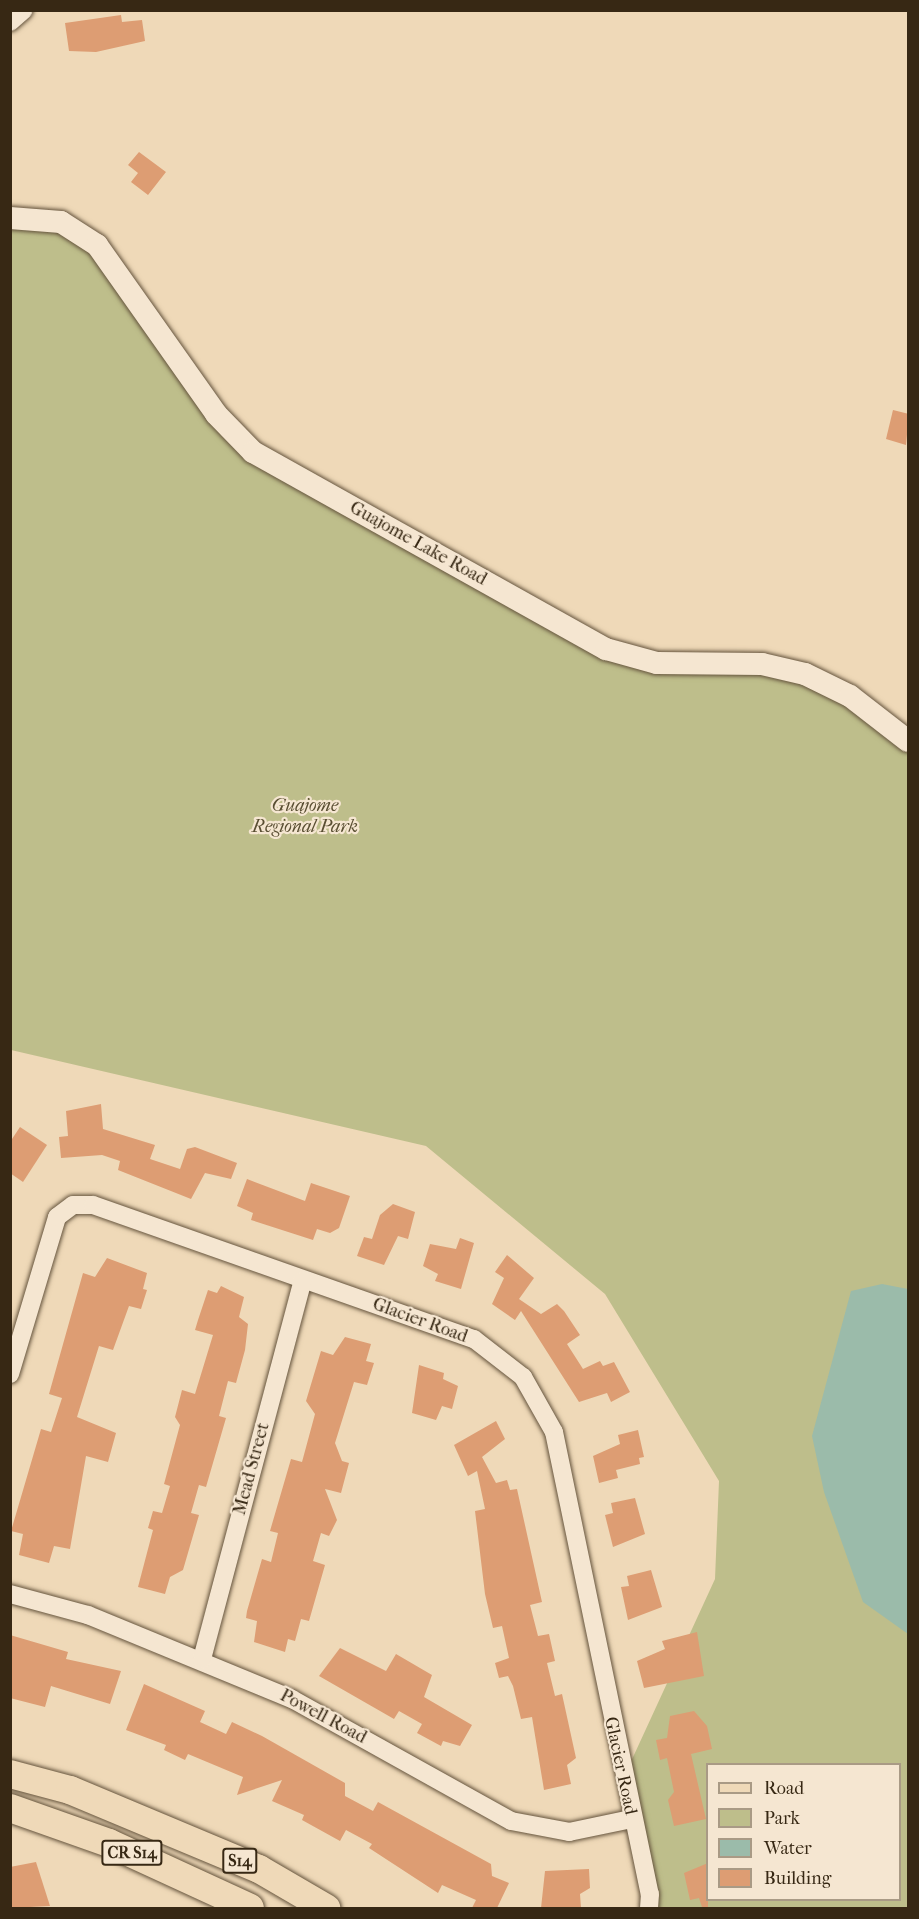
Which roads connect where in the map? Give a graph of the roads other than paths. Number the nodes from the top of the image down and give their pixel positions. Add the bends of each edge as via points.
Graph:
1 (24, 10) edge
2 (10, 22) edge
3 (10, 218) edge
4 (909, 741) edge
5 (303, 1280) junction
6 (14, 1347) edge
7 (10, 1374) edge
8 (10, 1594) edge
9 (202, 1659) junction
10 (10, 1774) edge
11 (10, 1808) edge
12 (631, 1819) junction
13 (250, 1908) edge
14 (326, 1908) edge
15 (649, 1908) edge

1 - 2 street
3 - 4 street, Guajome Lake Road via 61,222 97,245 216,414 253,452 606,649 657,663 762,664 805,674 850,696
5 - 6 street, Glacier Road via 93,1205 73,1205 57,1217
5 - 9 street, Mead Street
5 - 12 street, Glacier Road via 474,1339 523,1377 554,1432
6 - 7 street, Glacier Road
8 - 9 street, Powell Road via 88,1615
9 - 12 street, Powell Road via 292,1699 512,1821 569,1832
10 - 14 main road, S14 via 70,1790 259,1869
11 - 13 main road, CR S14 via 109,1843
12 - 15 street, Glacier Road via 650,1894

